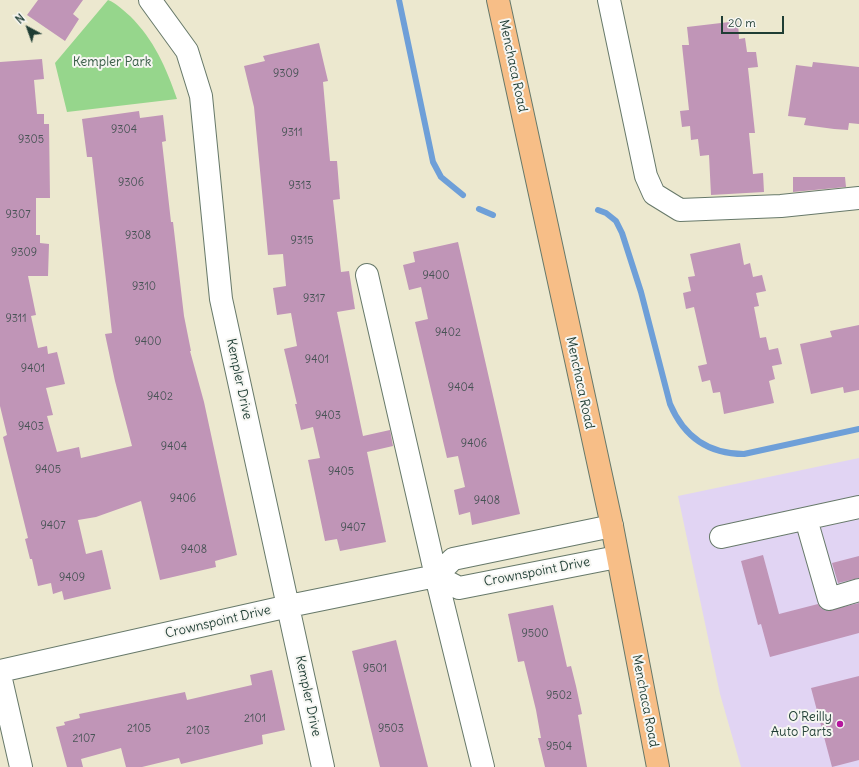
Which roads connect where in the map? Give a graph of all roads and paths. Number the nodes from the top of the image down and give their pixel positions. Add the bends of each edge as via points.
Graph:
1 (150, 0) edge
2 (498, 0) edge
3 (609, 0) edge
4 (859, 198) edge
5 (368, 275) dead end
6 (859, 507) edge
7 (806, 519) junction
8 (612, 526) junction
9 (721, 537) dead end
10 (617, 557) junction
11 (436, 576) junction
12 (859, 590) edge
13 (289, 606) junction
14 (0, 671) edge
15 (0, 675) edge
16 (21, 767) edge
17 (323, 767) edge
18 (483, 767) edge
19 (658, 767) edge

1 - 13 street, Kempler Drive via 187,51 201,96 221,299
2 - 8 main road, Menchaca Road
3 - 4 street via 646,176 654,194 680,210 781,206
5 - 11 street
6 - 7 street
7 - 9 street
7 - 12 street via 829,599
8 - 10 main road, Menchaca Road
8 - 11 street via 453,559
10 - 11 street, Crownspoint Drive via 459,588
10 - 19 main road, Menchaca Road
11 - 13 street, Crownspoint Drive
11 - 18 street
13 - 14 street, Crownspoint Drive
13 - 17 street, Kempler Drive
15 - 16 street

